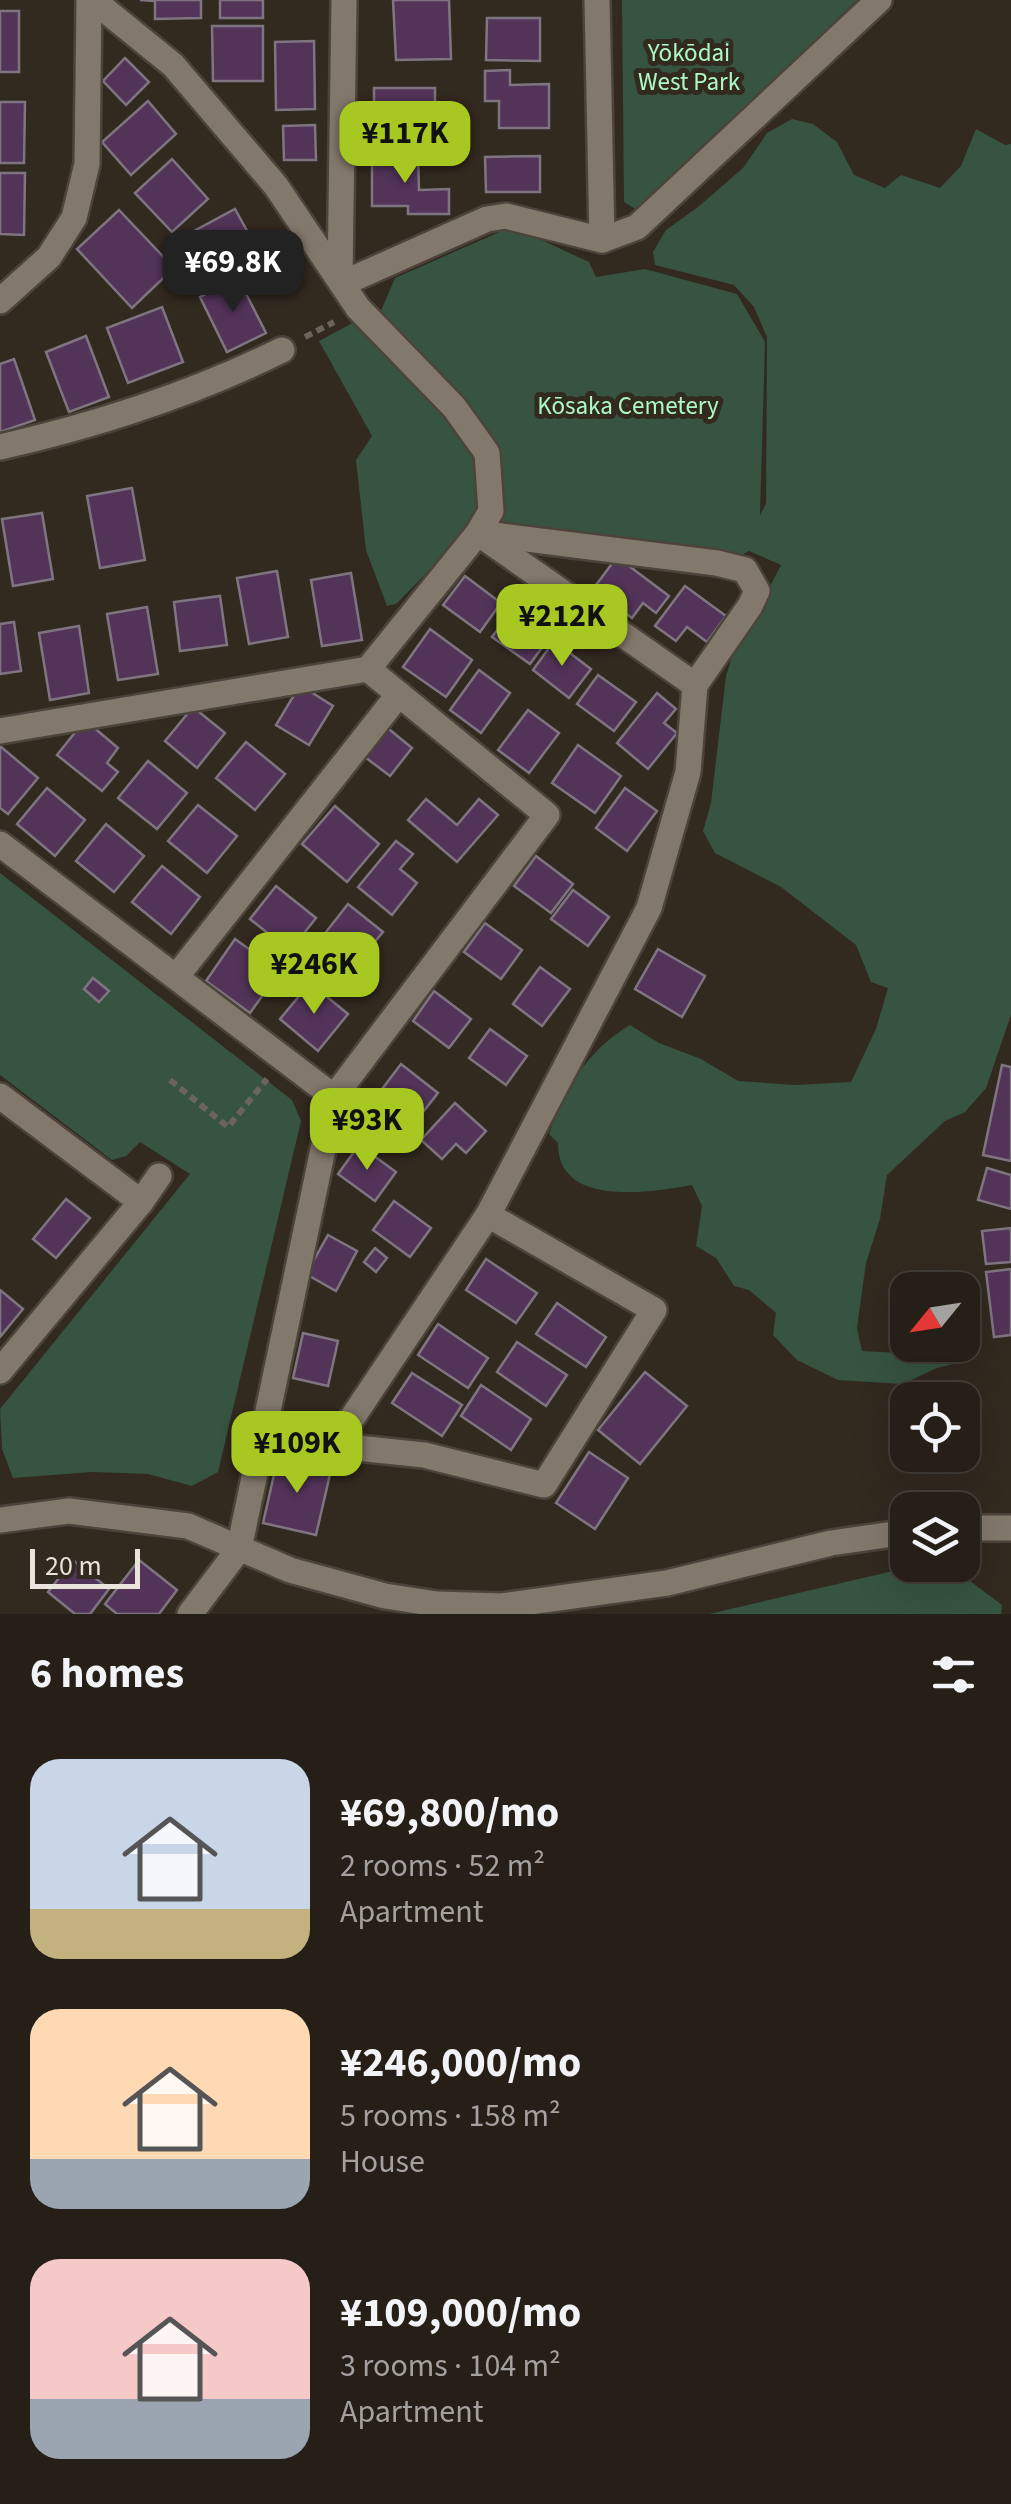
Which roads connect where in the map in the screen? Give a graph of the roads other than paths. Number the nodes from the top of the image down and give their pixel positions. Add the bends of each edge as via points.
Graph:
1 (91, 0) edge
2 (344, 0) edge
3 (597, 0) edge
4 (879, 0) edge
5 (602, 240) junction
6 (340, 279) junction
7 (0, 301) edge
8 (282, 350) road end
9 (0, 448) edge
10 (478, 533) junction
11 (368, 669) junction
12 (695, 685) junction
13 (399, 694) junction
14 (0, 731) edge
15 (0, 844) edge
16 (176, 977) junction
17 (0, 1096) edge
18 (334, 1097) junction
19 (159, 1176) dead end
20 (141, 1202) junction
21 (488, 1215) junction
22 (0, 1370) edge
23 (262, 1438) junction
24 (334, 1445) junction
25 (0, 1520) edge
26 (980, 1528) edge
27 (1011, 1528) edge
28 (890, 1535) edge
29 (239, 1549) junction
30 (383, 1605) edge
31 (190, 1614) edge

1 - 6 street via 173,65 276,186
1 - 7 street via 87,164 74,218 49,257
2 - 6 street
3 - 5 street
4 - 5 street via 637,226
5 - 6 street via 506,216
6 - 10 street via 358,308 454,407 486,453 491,511
8 - 9 street via 211,382
10 - 11 street
10 - 12 street
10 - 12 street via 745,570 756,591 750,606
11 - 13 street
11 - 14 street
12 - 21 street via 688,772 649,908
13 - 16 street
13 - 18 street via 546,816
15 - 16 street
16 - 18 street
17 - 20 street
18 - 23 street
19 - 20 street
20 - 22 street
21 - 24 street
21 - 24 street via 654,1310 544,1485 424,1455
23 - 24 street
23 - 29 street
25 - 29 street via 84,1513 188,1526
26 - 27 street
28 - 30 street via 667,1583 501,1606
29 - 30 street
29 - 31 street

